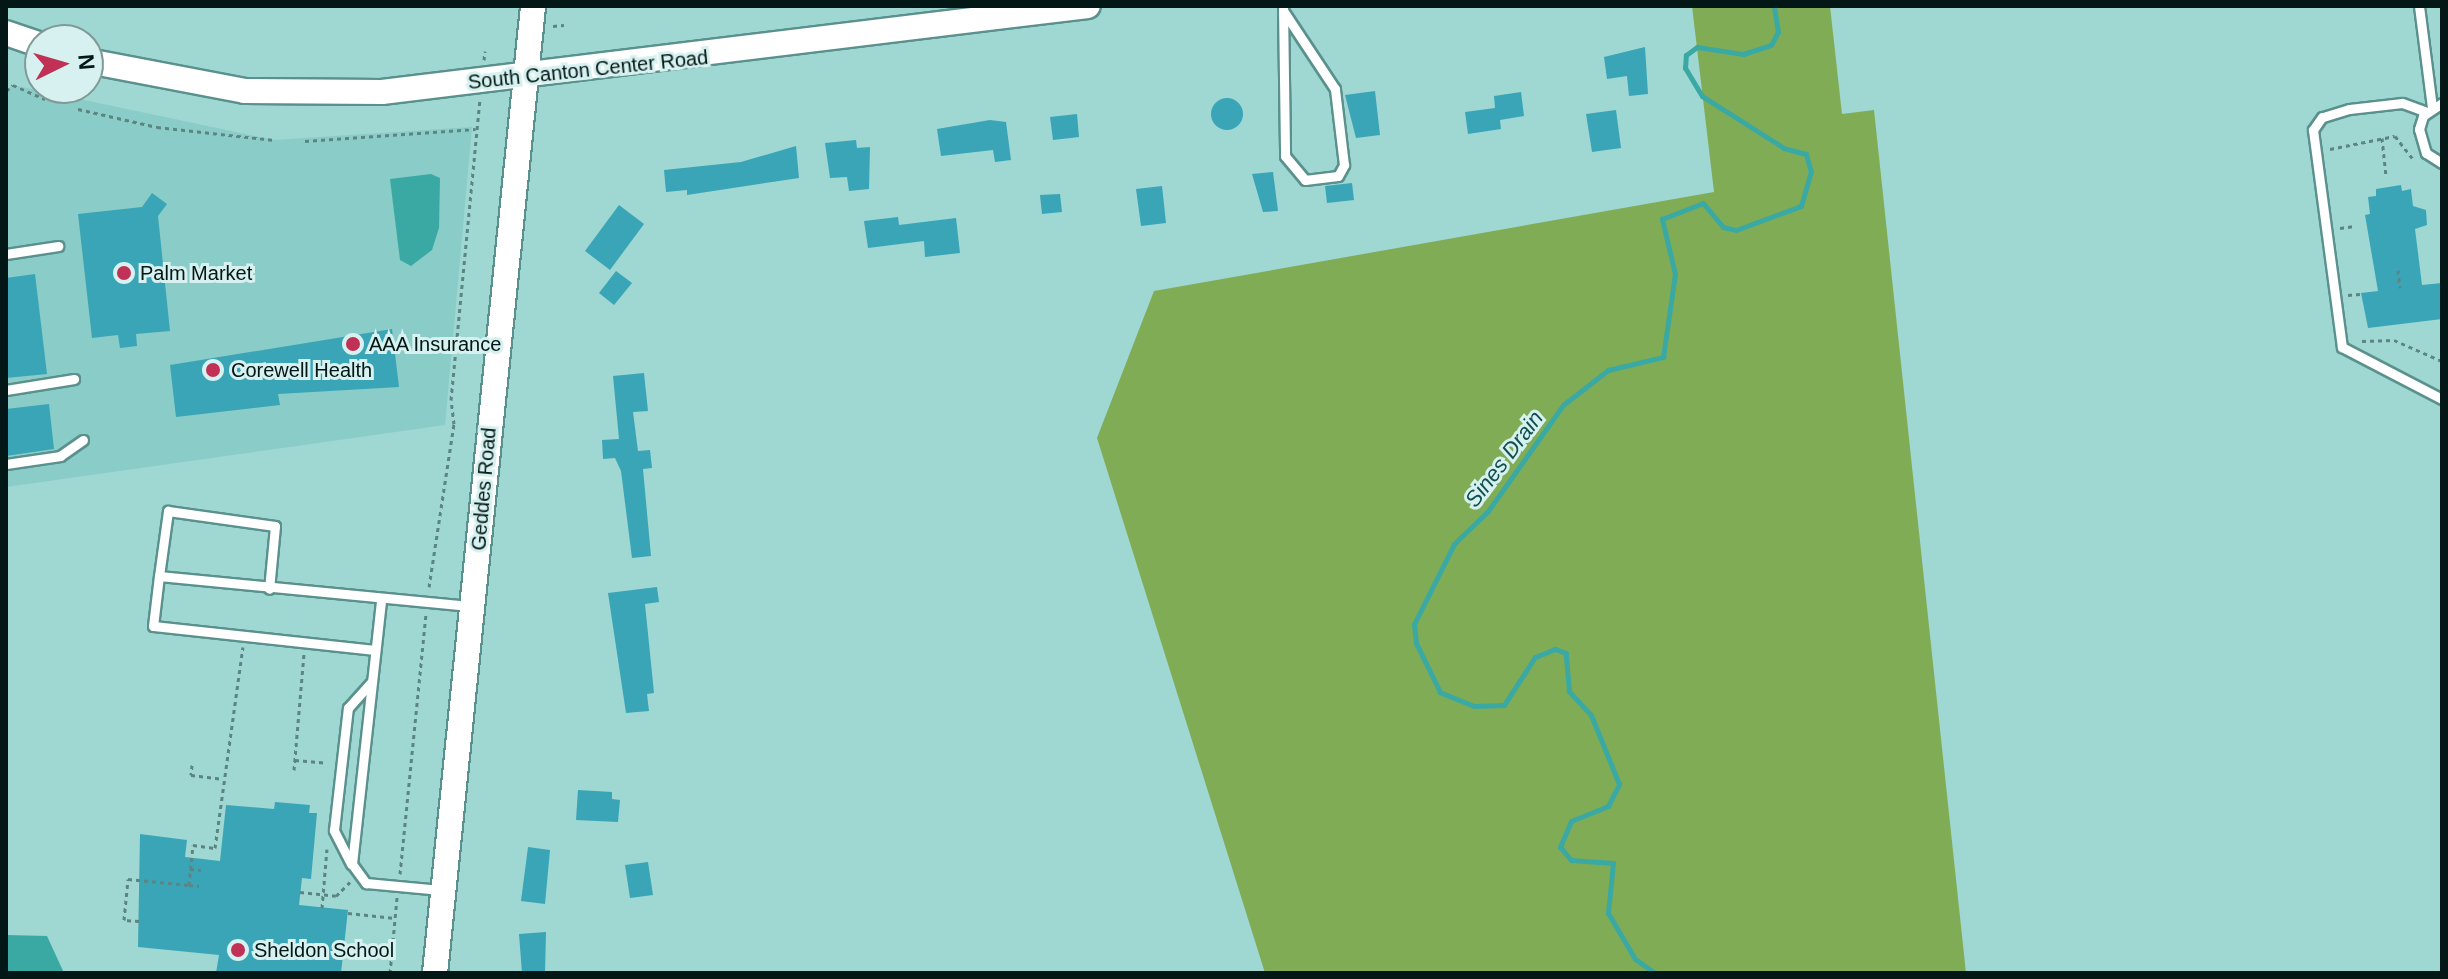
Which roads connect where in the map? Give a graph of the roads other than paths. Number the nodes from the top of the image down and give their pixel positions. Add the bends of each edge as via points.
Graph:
1 (533, 6) edge
2 (1088, 6) edge
3 (2419, 6) edge
4 (1283, 9) edge
5 (104, 65) edge
6 (525, 77) junction
7 (2434, 107) edge
8 (2442, 163) edge
9 (58, 246) dead end
10 (6, 254) edge
11 (74, 379) dead end
12 (6, 390) edge
13 (2442, 399) edge
14 (83, 440) dead end
15 (6, 464) edge
16 (159, 576) junction
17 (269, 589) junction
18 (381, 601) junction
19 (473, 606) junction
20 (375, 650) junction
21 (372, 681) junction
22 (352, 864) junction
23 (444, 890) junction
24 (435, 973) edge

1 - 6 main road, Geddes Road
2 - 6 main road, South Canton Center Road
3 - 7 lane
4 - 4 lane via 1285,156 1305,180 1338,176 1344,165 1335,89
5 - 6 main road, South Canton Center Road via 183,83 282,92 382,92
6 - 19 main road, Geddes Road
7 - 8 lane via 2420,142
7 - 13 lane via 2402,103 2349,109 2322,117 2313,130 2342,347
9 - 10 lane
11 - 12 lane
14 - 15 lane via 60,456
16 - 17 lane
16 - 17 lane via 168,511 275,526
16 - 20 lane via 153,626
17 - 18 lane
18 - 19 lane
18 - 20 lane
19 - 23 main road, Geddes Road
20 - 21 lane
21 - 22 lane
21 - 22 lane via 348,708 334,830
22 - 23 lane via 366,883
23 - 24 main road, Geddes Road

